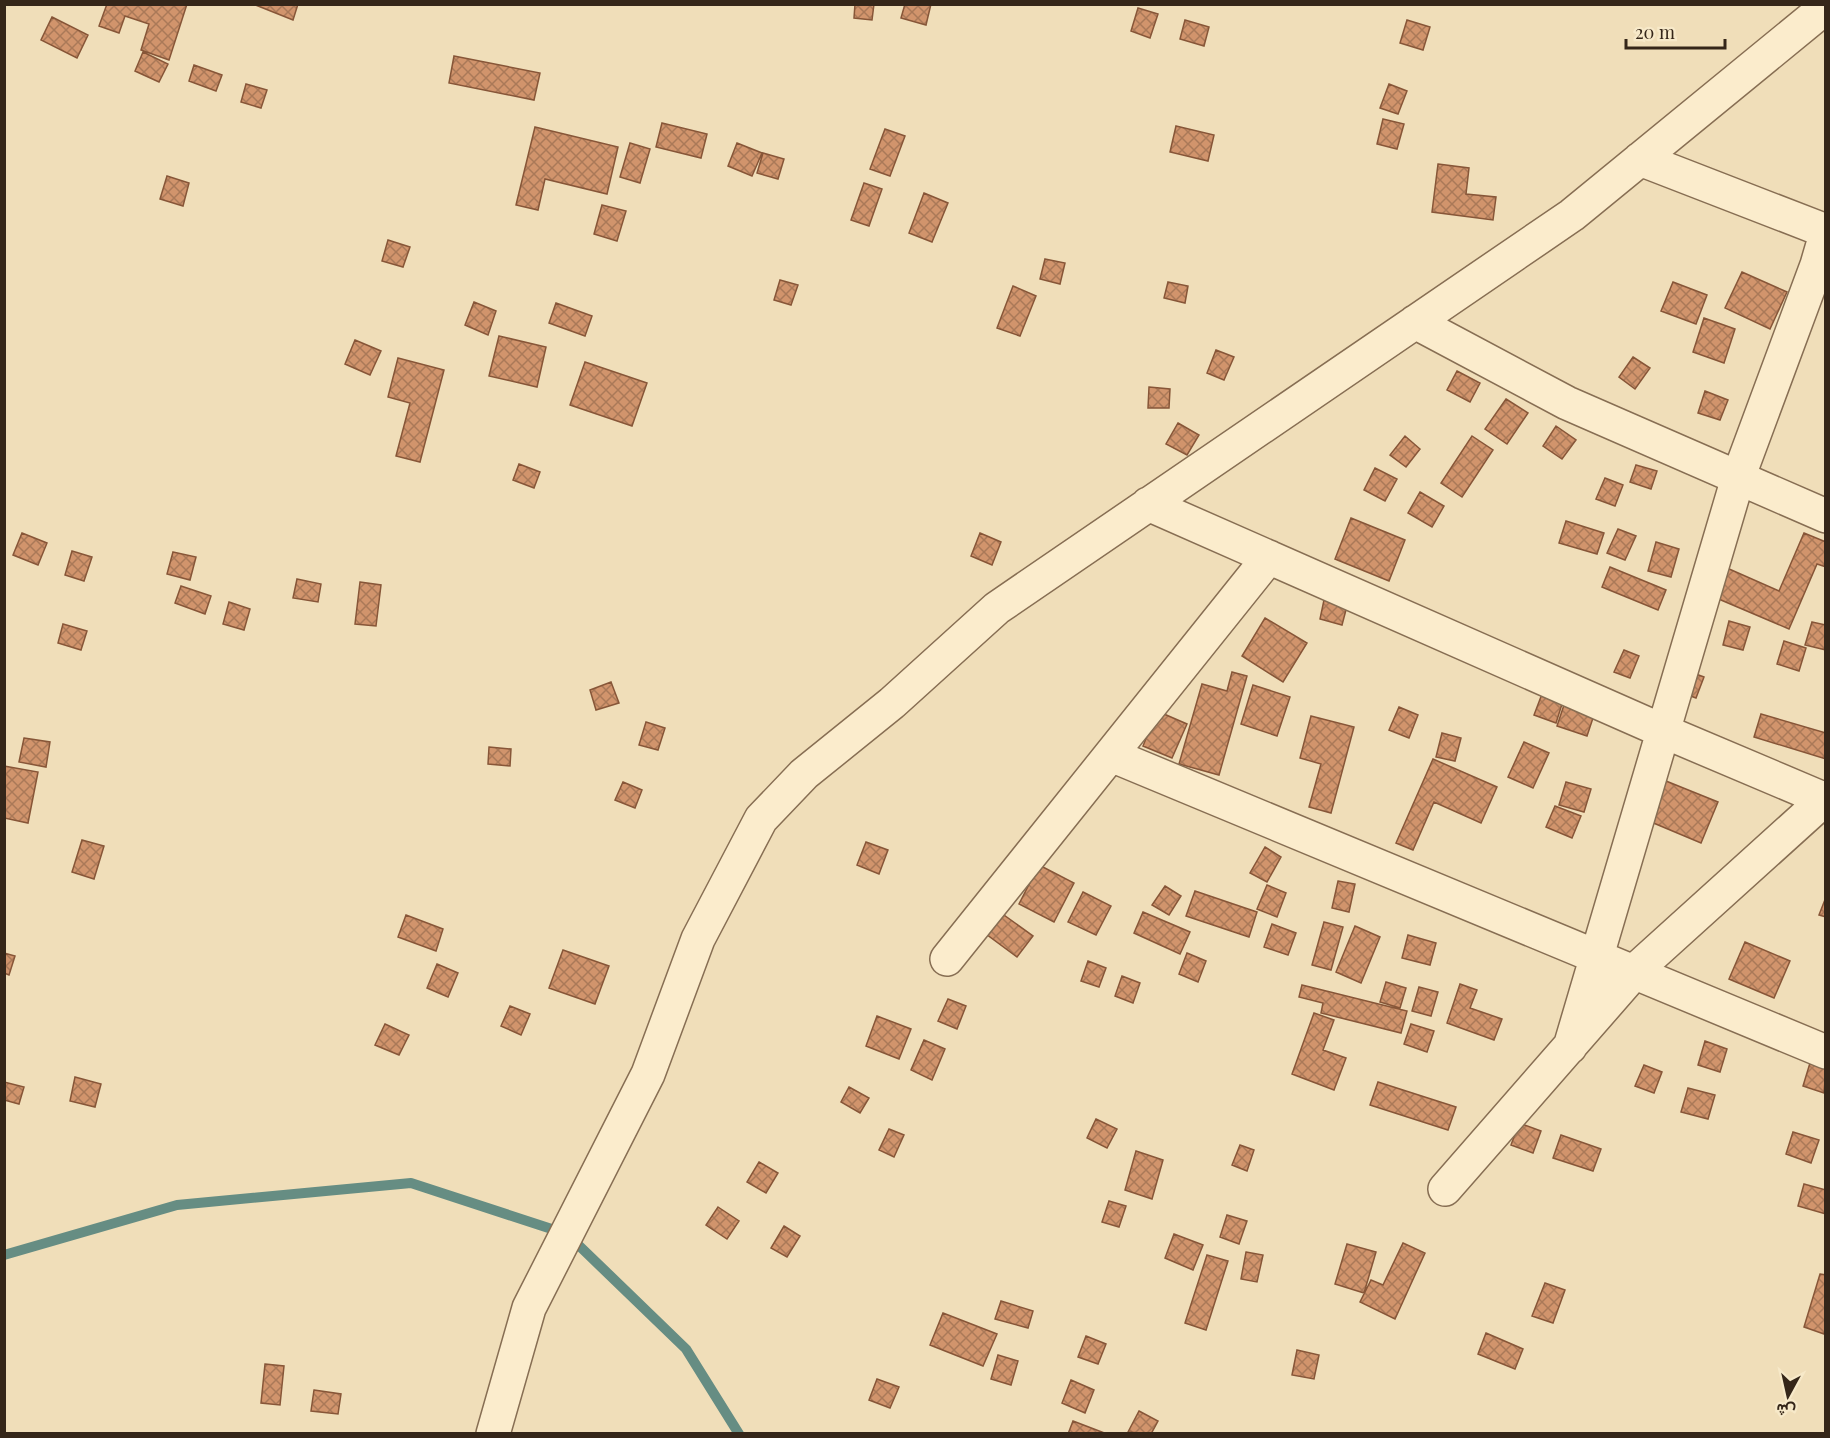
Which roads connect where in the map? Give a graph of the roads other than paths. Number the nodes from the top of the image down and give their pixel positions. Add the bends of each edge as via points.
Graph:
1 (1826, 7) edge
2 (1640, 159) junction
3 (1826, 232) edge
4 (1415, 322) junction
5 (1738, 478) junction
6 (1148, 504) junction
7 (1826, 516) edge
8 (1269, 558) junction
9 (1663, 731) junction
10 (1111, 755) junction
11 (1825, 799) edge
12 (1596, 957) junction
13 (947, 959) dead end
14 (1634, 974) junction
15 (1570, 1047) junction
16 (1826, 1052) edge
17 (1445, 1189) dead end
18 (493, 1434) edge

1 - 2 street
2 - 3 street
2 - 4 street via 1572,215
3 - 5 street
4 - 5 street via 1567,403
4 - 6 street
5 - 7 street
5 - 9 street
6 - 8 street
6 - 18 street via 997,608 892,703 804,774 761,819 698,939 648,1074 529,1308
8 - 9 street
8 - 10 street
9 - 11 street
9 - 12 street
10 - 12 street
10 - 13 street
11 - 14 street
12 - 14 street
12 - 15 street
14 - 15 street
14 - 16 street
15 - 17 street

